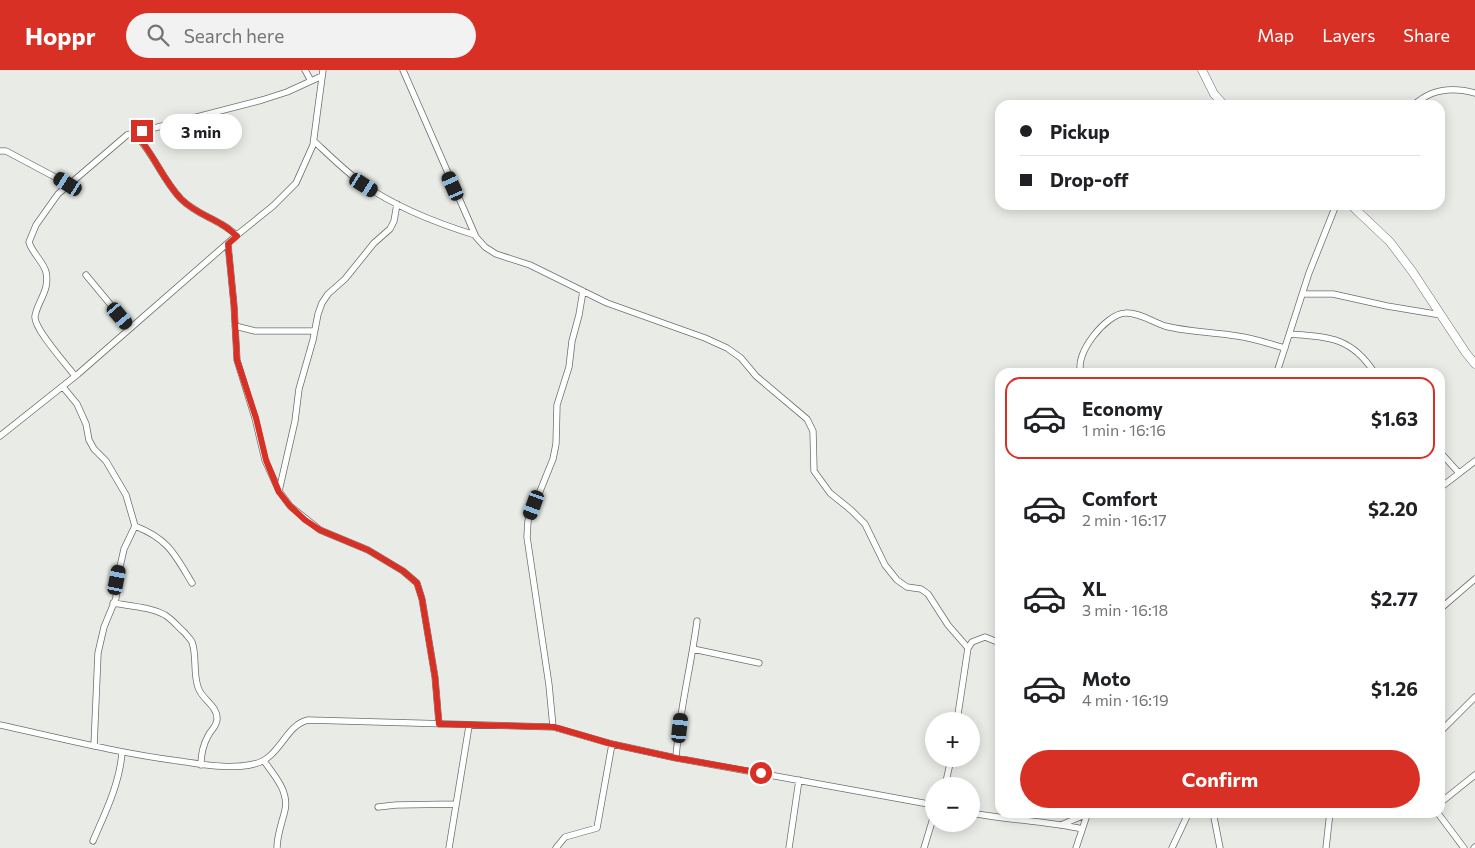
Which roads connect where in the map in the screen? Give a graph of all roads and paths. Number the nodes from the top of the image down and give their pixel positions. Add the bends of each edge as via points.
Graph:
1 (305, 70) edge
2 (403, 70) edge
3 (1202, 70) edge
4 (322, 73) edge
5 (311, 81) junction
6 (1475, 93) edge
7 (1219, 100) edge
8 (1419, 100) edge
9 (134, 132) junction
10 (314, 141) junction
11 (0, 151) edge
12 (68, 184) junction
13 (398, 204) junction
14 (1334, 210) edge
15 (1356, 210) edge
16 (475, 235) junction
17 (237, 236) junction
18 (228, 244) junction
19 (86, 275) dead end
20 (583, 291) junction
21 (1303, 294) junction
22 (1441, 315) junction
23 (235, 326) junction
24 (130, 328) junction
25 (314, 331) junction
26 (1290, 334) junction
27 (1285, 348) junction
28 (1475, 364) edge
29 (1079, 368) edge
30 (1278, 368) edge
31 (1371, 368) edge
32 (75, 376) junction
33 (63, 387) junction
34 (0, 436) edge
35 (1445, 458) edge
36 (1475, 461) edge
37 (1459, 473) junction
38 (1445, 484) edge
39 (279, 492) junction
40 (135, 526) junction
41 (1475, 579) edge
42 (192, 583) dead end
43 (113, 603) junction
44 (1445, 605) edge
45 (697, 620) dead end
46 (995, 641) edge
47 (968, 648) junction
48 (693, 649) junction
49 (759, 663) dead end
50 (1474, 698) edge
51 (958, 712) edge
52 (0, 724) edge
53 (439, 724) junction
54 (469, 726) junction
55 (554, 727) junction
56 (1445, 727) edge
57 (612, 744) junction
58 (94, 746) junction
59 (122, 752) junction
60 (676, 758) junction
61 (264, 761) junction
62 (201, 765) junction
63 (1475, 776) edge
64 (799, 780) junction
65 (1445, 799) edge
66 (455, 804) junction
67 (925, 804) edge
68 (378, 807) dead end
69 (980, 815) edge
70 (995, 817) edge
71 (1000, 818) edge
72 (1076, 818) edge
73 (1086, 818) edge
74 (1186, 818) edge
75 (1214, 818) edge
76 (1329, 818) edge
77 (1442, 818) edge
78 (1061, 824) junction
79 (1082, 829) junction
80 (929, 832) edge
81 (93, 841) dead end
82 (277, 848) edge
83 (449, 848) edge
84 (556, 848) edge
85 (790, 848) edge
86 (924, 848) edge
87 (1076, 848) edge
88 (1172, 848) edge
89 (1220, 848) edge
90 (1326, 848) edge
91 (1464, 848) edge

1 - 5 street
2 - 16 street
3 - 7 main road
4 - 5 street
4 - 10 street
5 - 9 street via 254,103
6 - 8 street via 1444,89
9 - 12 street
9 - 17 street via 182,200
10 - 13 street via 364,185
10 - 17 street via 296,183
11 - 12 street via 6,151
12 - 32 street via 36,225 28,242 46,273 45,293 35,321
13 - 16 street
13 - 25 street via 390,229 322,303
14 - 21 street
15 - 22 main road via 1390,242
16 - 20 street via 496,254 530,265
17 - 18 street
18 - 23 street
18 - 24 street
19 - 24 street
20 - 47 street via 727,348 807,419 813,431 814,470 819,478 830,493 865,524 885,565 897,580 928,594
20 - 55 street via 569,367 557,405 554,459 528,521 527,537
21 - 22 street via 1333,294
21 - 26 street
22 - 28 main road
23 - 25 street via 255,331
23 - 39 street via 237,360 266,460
24 - 32 street
25 - 39 street
26 - 27 street
26 - 31 street via 1347,343
27 - 29 street via 1240,336 1165,326 1125,312 1112,317 1090,341
27 - 30 street
32 - 33 street
33 - 34 street
33 - 40 street via 86,424 94,449 106,461 126,495
35 - 37 street
36 - 37 street
37 - 38 street
39 - 53 street via 305,520 320,530 368,550 417,583 435,677
40 - 42 street via 162,540
40 - 43 street via 124,549
41 - 44 street
43 - 58 street via 98,653
43 - 62 street via 165,615 192,643 198,689 214,708 217,718 204,744
45 - 48 street
46 - 47 street via 984,638 972,642
47 - 51 street
48 - 49 street
48 - 60 street via 683,696
50 - 56 street
52 - 58 street
53 - 54 street
53 - 61 street via 301,721
54 - 55 street
54 - 66 street
55 - 57 street
57 - 60 street
57 - 84 street via 597,828 565,837
58 - 59 street
59 - 62 street
59 - 81 street via 114,789
60 - 64 street
61 - 62 street via 243,766
61 - 82 street via 286,797
63 - 65 street
64 - 67 street
64 - 85 street
66 - 68 street
66 - 83 street
69 - 70 street
71 - 78 street
72 - 78 street
73 - 79 street
74 - 88 street
75 - 89 street
76 - 90 street
77 - 91 street
78 - 79 street
79 - 87 street
80 - 86 street

